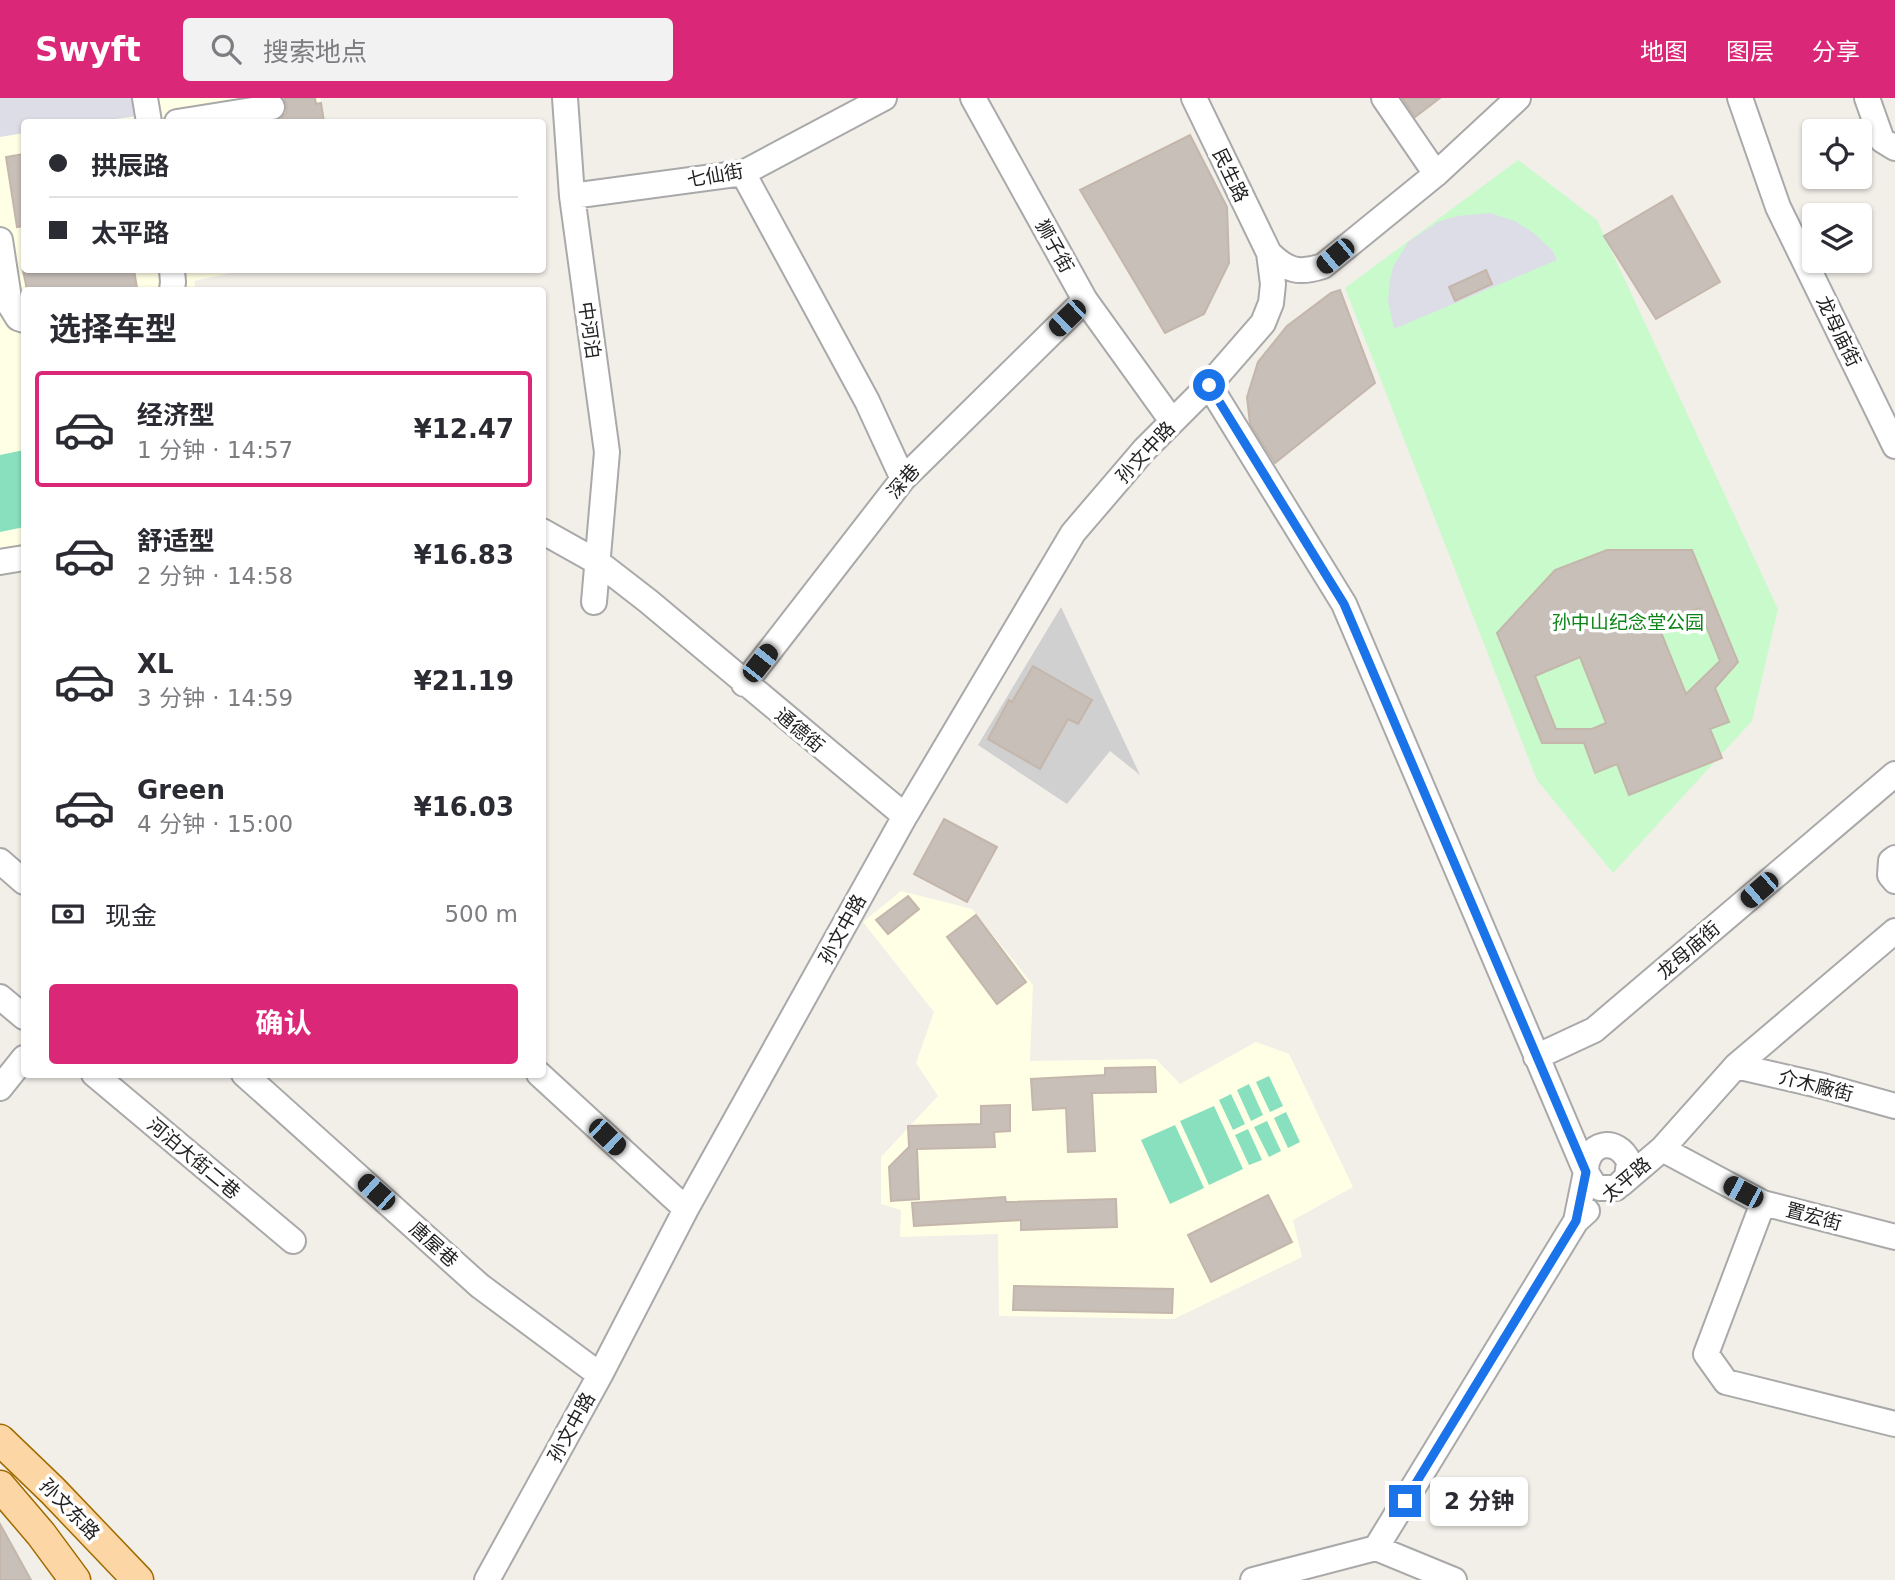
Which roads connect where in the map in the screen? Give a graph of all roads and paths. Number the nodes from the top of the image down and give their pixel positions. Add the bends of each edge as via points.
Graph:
1 (145, 98) edge
2 (565, 98) edge
3 (884, 98) edge
4 (973, 98) edge
5 (1194, 98) edge
6 (1384, 98) edge
7 (1518, 98) edge
8 (1740, 98) edge
9 (1867, 98) edge
10 (272, 107) dead end
11 (148, 119) edge
12 (196, 119) edge
13 (1895, 148) edge
14 (743, 173) junction
15 (1436, 174) junction
16 (572, 195) junction
17 (0, 240) edge
18 (1269, 253) junction
19 (1085, 300) junction
20 (21, 319) edge
21 (1209, 385) junction
22 (1172, 421) junction
23 (1895, 446) edge
24 (902, 478) junction
25 (546, 533) edge
26 (21, 558) edge
27 (0, 562) edge
28 (599, 563) junction
29 (594, 602) dead end
30 (744, 684) junction
31 (1895, 774) edge
32 (905, 816) junction
33 (1895, 858) edge
34 (0, 861) edge
35 (21, 879) edge
36 (1895, 881) edge
37 (1895, 931) edge
38 (0, 997) edge
39 (21, 1014) edge
40 (1536, 1057) junction
41 (21, 1062) edge
42 (1736, 1066) junction
43 (99, 1078) edge
44 (248, 1078) edge
45 (542, 1078) edge
46 (0, 1088) edge
47 (1895, 1106) edge
48 (1621, 1150) junction
49 (1660, 1150) junction
50 (1589, 1161) junction
51 (1622, 1182) junction
52 (1763, 1203) junction
53 (686, 1209) junction
54 (1576, 1221) junction
55 (1895, 1237) edge
56 (293, 1241) dead end
57 (600, 1375) junction
58 (1895, 1424) edge
59 (0, 1440) edge
60 (0, 1486) edge
61 (1376, 1548) junction
62 (75, 1580) edge
63 (138, 1580) edge
64 (487, 1580) edge
65 (1253, 1580) edge
66 (1454, 1580) edge

1 - 11 street
2 - 16 street, 中河泊
3 - 14 street, 七仙街
4 - 19 street, 狮子街
5 - 18 street, 民生路
6 - 15 street
7 - 15 street
8 - 23 street, 龙母庙街 via 1778,207
9 - 13 street via 1882,140
10 - 12 street
14 - 16 street, 七仙街
14 - 24 street via 867,401
15 - 18 street via 1323,266 1301,271
16 - 28 street, 中河泊 via 607,452
17 - 20 street via 10,305
18 - 21 street, 孙文中路 via 1273,284 1263,323
19 - 22 street, 狮子街
19 - 24 street, 深巷
21 - 22 street, 孙文中路
21 - 40 street via 1344,604
22 - 32 street, 孙文中路 via 1073,533
24 - 30 street, 深巷
25 - 28 street, 通德街
26 - 27 street
28 - 29 street, 中河泊
28 - 30 street, 通德街
30 - 32 street, 通德街
31 - 40 street, 龙母庙街 via 1594,1030
32 - 53 street, 孙文中路
33 - 36 street via 1889,875
34 - 35 street
37 - 42 street, 太平路
38 - 39 street
40 - 50 street via 1571,1137
41 - 46 street
42 - 47 street, 介木廠街
42 - 49 street, 太平路
43 - 56 street, 河泊大街二巷
44 - 57 street, 唐屋巷 via 480,1286
45 - 53 street
48 - 49 street
48 - 50 street via 1606,1145
48 - 51 street via 1629,1162
49 - 51 street, 太平路
49 - 52 street, 置宏街
50 - 51 street via 1594,1185 1601,1188
50 - 54 street
51 - 54 street, 太平路
52 - 55 street, 置宏街
52 - 58 street via 1706,1354 1726,1382
53 - 57 street, 孙文中路
54 - 61 street, 太平路
57 - 64 street, 孙文中路
59 - 63 main road, 孙文东路
60 - 62 main road, 孙文东路
61 - 65 street
61 - 66 street

